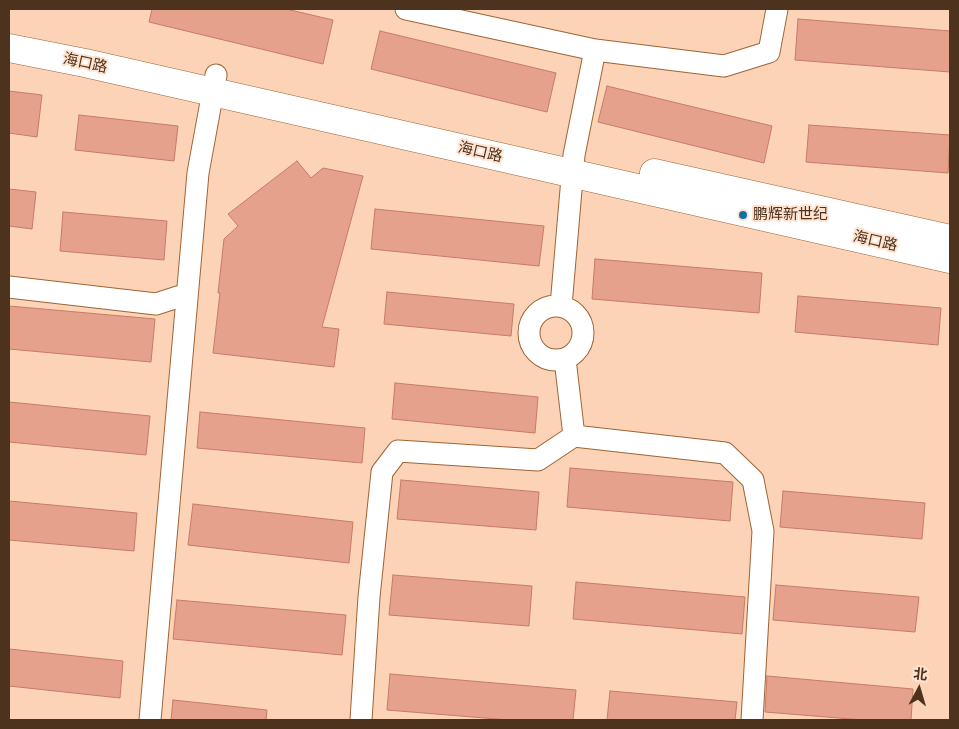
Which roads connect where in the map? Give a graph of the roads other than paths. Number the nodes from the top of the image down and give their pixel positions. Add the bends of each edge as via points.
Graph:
1 (406, 9) edge
2 (777, 9) edge
3 (9, 31) edge
4 (9, 48) edge
5 (595, 50) junction
6 (215, 84) junction
7 (574, 164) junction
8 (950, 239) edge
9 (950, 259) edge
10 (9, 288) edge
11 (187, 294) junction
12 (561, 306) junction
13 (565, 359) junction
14 (574, 436) junction
15 (150, 720) edge
16 (361, 720) edge
17 (752, 720) edge

1 - 5 street
2 - 5 street via 768,52 724,66
3 - 6 main road, 海口路 via 86,46
4 - 6 main road, 海口路
5 - 7 street
6 - 7 main road, 海口路
6 - 11 street via 198,173
7 - 8 main road, 海口路
7 - 9 main road, 海口路
7 - 12 street
10 - 11 street via 156,304
11 - 15 street
12 - 13 street via 576,315 584,331 579,348
12 - 13 street via 543,309 536,315 531,322 529,340 539,355 556,361
13 - 14 street
14 - 16 street via 538,460 398,451 382,472
14 - 17 street via 725,453 753,480 763,531

